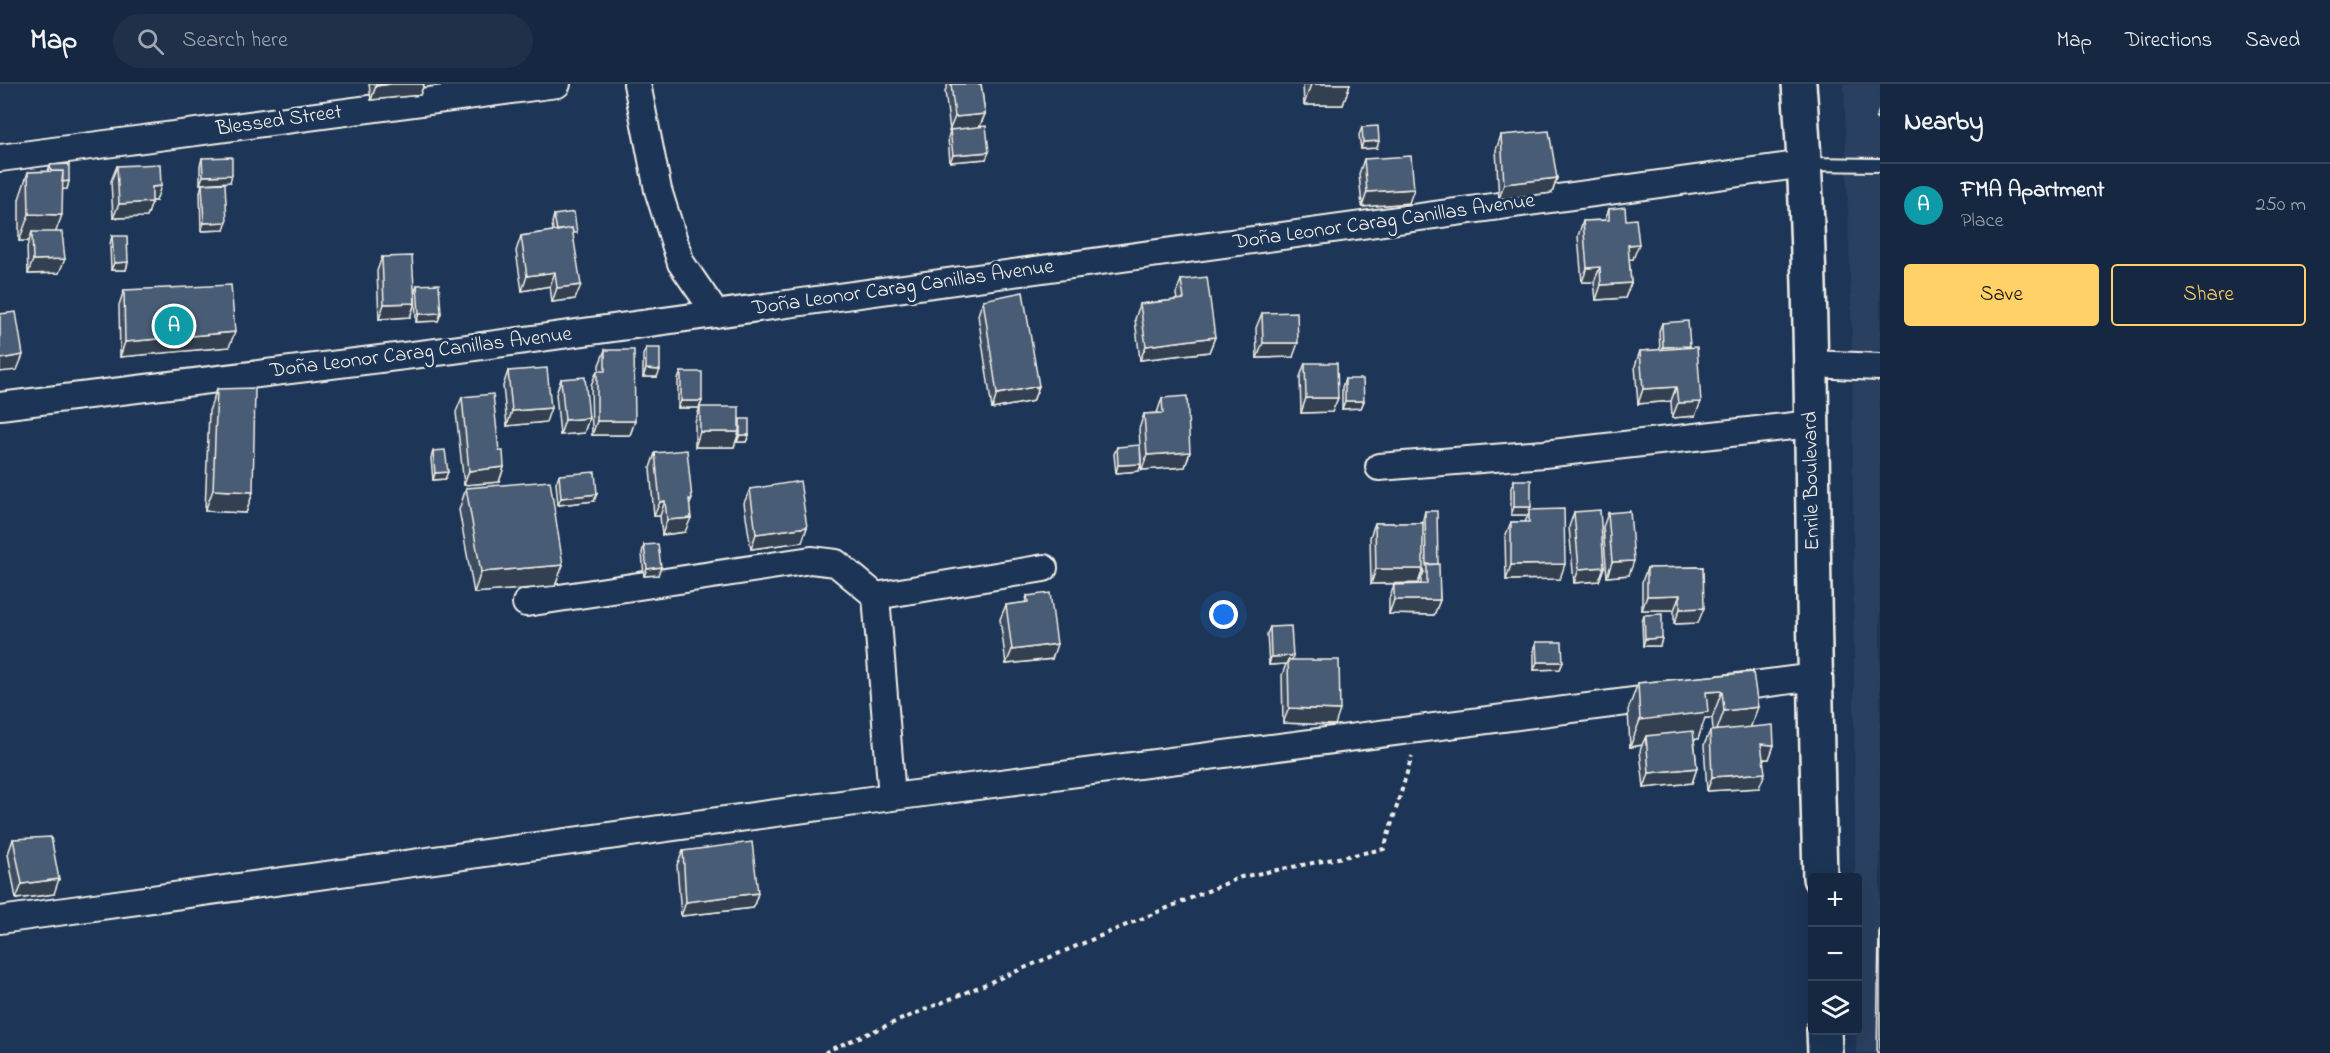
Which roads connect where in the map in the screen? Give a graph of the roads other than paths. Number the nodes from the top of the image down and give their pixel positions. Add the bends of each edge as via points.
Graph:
1 (557, 84) edge
2 (637, 84) edge
3 (1799, 84) edge
4 (0, 158) edge
5 (1805, 164) junction
6 (1880, 165) edge
7 (716, 314) junction
8 (1810, 364) junction
9 (1880, 367) edge
10 (0, 406) edge
11 (1811, 424) junction
12 (1379, 467) dead end
13 (1044, 568) dead end
14 (876, 596) junction
15 (526, 603) dead end
16 (1815, 677) junction
17 (892, 797) junction
18 (1820, 873) edge
19 (0, 920) edge
20 (1824, 1035) edge
21 (1825, 1053) edge

1 - 4 street, Blessed Street
2 - 7 street via 658,190 681,264
3 - 5 highway, Enrile Boulevard
5 - 6 lane
5 - 7 street, Doña Leonor Carag Canillas Avenue
5 - 8 highway, Enrile Boulevard
7 - 10 street, Doña Leonor Carag Canillas Avenue
8 - 9 street
8 - 11 highway, Enrile Boulevard
11 - 12 street via 1544,454
11 - 16 highway, Enrile Boulevard
13 - 14 street
14 - 15 street via 836,563 811,560
14 - 17 street
16 - 17 street
16 - 18 highway, Enrile Boulevard
17 - 19 street
20 - 21 highway

